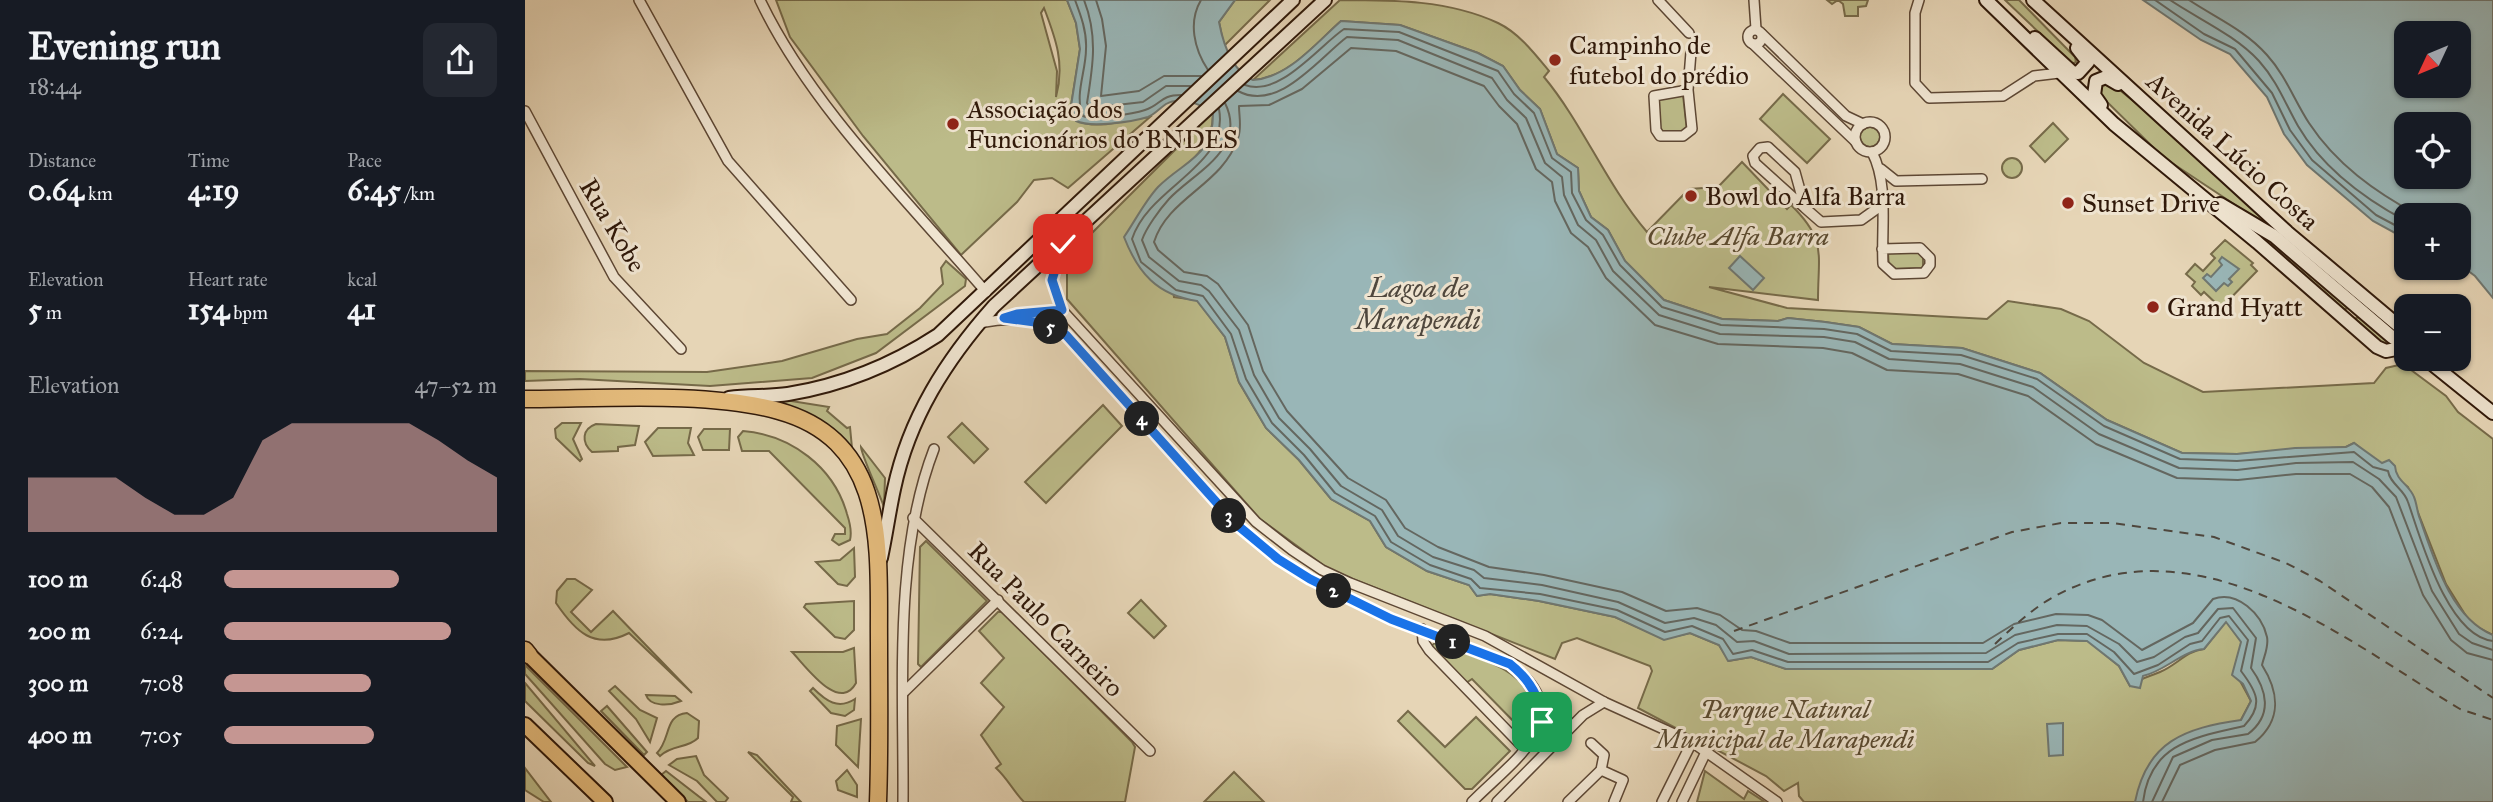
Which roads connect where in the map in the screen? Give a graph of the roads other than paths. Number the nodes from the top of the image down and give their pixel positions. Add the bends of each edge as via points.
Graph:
1 (639, 0) edge
2 (760, 0) edge
3 (1293, 0) edge
4 (1325, 0) edge
5 (1658, 0) edge
6 (1754, 0) edge
7 (1919, 0) edge
8 (1986, 0) edge
9 (1993, 0) edge
10 (2035, 2) edge
11 (1759, 32) junction
12 (1689, 33) dead end
13 (1691, 52) dead end
14 (2059, 73) junction
15 (1688, 90) junction
16 (2142, 99) junction
17 (525, 111) edge
18 (1863, 124) junction
19 (2115, 124) junction
20 (1856, 142) junction
21 (1872, 152) junction
22 (1881, 169) junction
23 (1982, 179) dead end
24 (1896, 181) junction
25 (2183, 183) junction
26 (1881, 193) junction
27 (1882, 205) junction
28 (1805, 208) junction
29 (1861, 220) junction
30 (1882, 229) junction
31 (1063, 244) junction
32 (1882, 249) junction
33 (2344, 281) junction
34 (986, 292) junction
35 (2320, 299) junction
36 (851, 300) dead end
37 (2358, 309) junction
38 (1062, 310) junction
39 (1004, 318) junction
40 (2394, 322) edge
41 (979, 323) junction
42 (2394, 337) edge
43 (681, 348) dead end
44 (2394, 349) edge
45 (2443, 371) edge
46 (2447, 371) edge
47 (2453, 378) junction
48 (525, 399) edge
49 (715, 401) junction
50 (2493, 413) edge
51 (934, 449) dead end
52 (913, 518) junction
53 (880, 562) junction
54 (998, 600) junction
55 (1422, 629) junction
56 (526, 652) edge
57 (904, 692) junction
58 (1604, 702) junction
59 (525, 725) edge
60 (1692, 742) junction
61 (1591, 743) dead end
62 (1525, 749) junction
63 (1150, 751) dead end
64 (1706, 752) junction
65 (1601, 770) junction
66 (604, 802) edge
67 (678, 802) edge
68 (878, 802) edge
69 (903, 802) edge
70 (1472, 802) edge
71 (1497, 802) edge
72 (1568, 802) edge
73 (1615, 802) edge
74 (1662, 802) edge
75 (1682, 802) edge
76 (1777, 802) edge

1 - 36 street via 728,161
2 - 34 street via 788,55
3 - 34 main road
4 - 31 main road
5 - 12 street
6 - 11 street
7 - 14 street via 1915,83 1929,98 2003,96 2034,76
8 - 14 main road, Avenida Lúcio Costa
9 - 10 main road via 2072,72 2082,72 2086,58
10 - 16 main road, Avenida Lúcio Costa
11 - 18 street via 1846,116
11 - 20 street via 1760,42 1753,44
13 - 15 street
14 - 19 main road, Avenida Lúcio Costa
15 - 15 street via 1690,132 1660,136 1654,96
16 - 19 main road via 2106,77 2096,81 2094,94
16 - 33 main road, Avenida Lúcio Costa
17 - 43 street, Rua Kobe via 614,277
18 - 20 street via 1856,131
18 - 21 street via 1878,124 1885,132 1885,143
19 - 25 main road, Avenida Lúcio Costa
20 - 21 street via 1862,150
21 - 22 street
22 - 24 street
22 - 26 street
23 - 24 street
24 - 26 street
25 - 35 main road, Avenida Lúcio Costa
25 - 37 main road, Avenida Lúcio Costa via 2274,236
26 - 27 street
27 - 29 street
27 - 30 street
28 - 28 street via 1795,172 1768,147 1760,148 1753,161
28 - 29 street via 1821,222
29 - 30 street
30 - 32 street
31 - 38 street via 1052,280
31 - 41 main road
32 - 32 street via 1920,248 1930,258 1930,265 1924,273 1894,274 1883,264
33 - 37 main road via 2360,297
33 - 40 main road, Avenida Lúcio Costa
34 - 49 main road via 938,335 873,371 787,394
35 - 37 main road via 2350,315
35 - 44 main road, Avenida Lúcio Costa via 2377,347
37 - 42 main road, Avenida Lúcio Costa
38 - 39 street
38 - 58 street via 1256,522 1292,550 1350,583 1494,641
39 - 41 street
39 - 55 street via 1042,323 1066,335 1236,524 1310,579 1391,619
41 - 53 main road via 940,375 914,425 894,488
45 - 47 main road
46 - 47 main road
47 - 50 main road
48 - 49 highway
49 - 53 highway via 782,411 835,443 865,485 876,520
51 - 52 street
52 - 54 street, Rua Paulo Carneiro
52 - 57 street
53 - 68 highway
54 - 57 street
54 - 63 street, Rua Paulo Carneiro
55 - 62 street via 1429,650
55 - 62 street via 1510,664 1524,675 1542,710 1539,732
56 - 67 highway
57 - 69 street
58 - 60 street
58 - 71 street via 1583,715
59 - 66 highway
60 - 64 street
60 - 74 street
61 - 65 street via 1604,755
62 - 70 street
64 - 75 street
64 - 76 street
65 - 72 street
65 - 73 street via 1623,780

